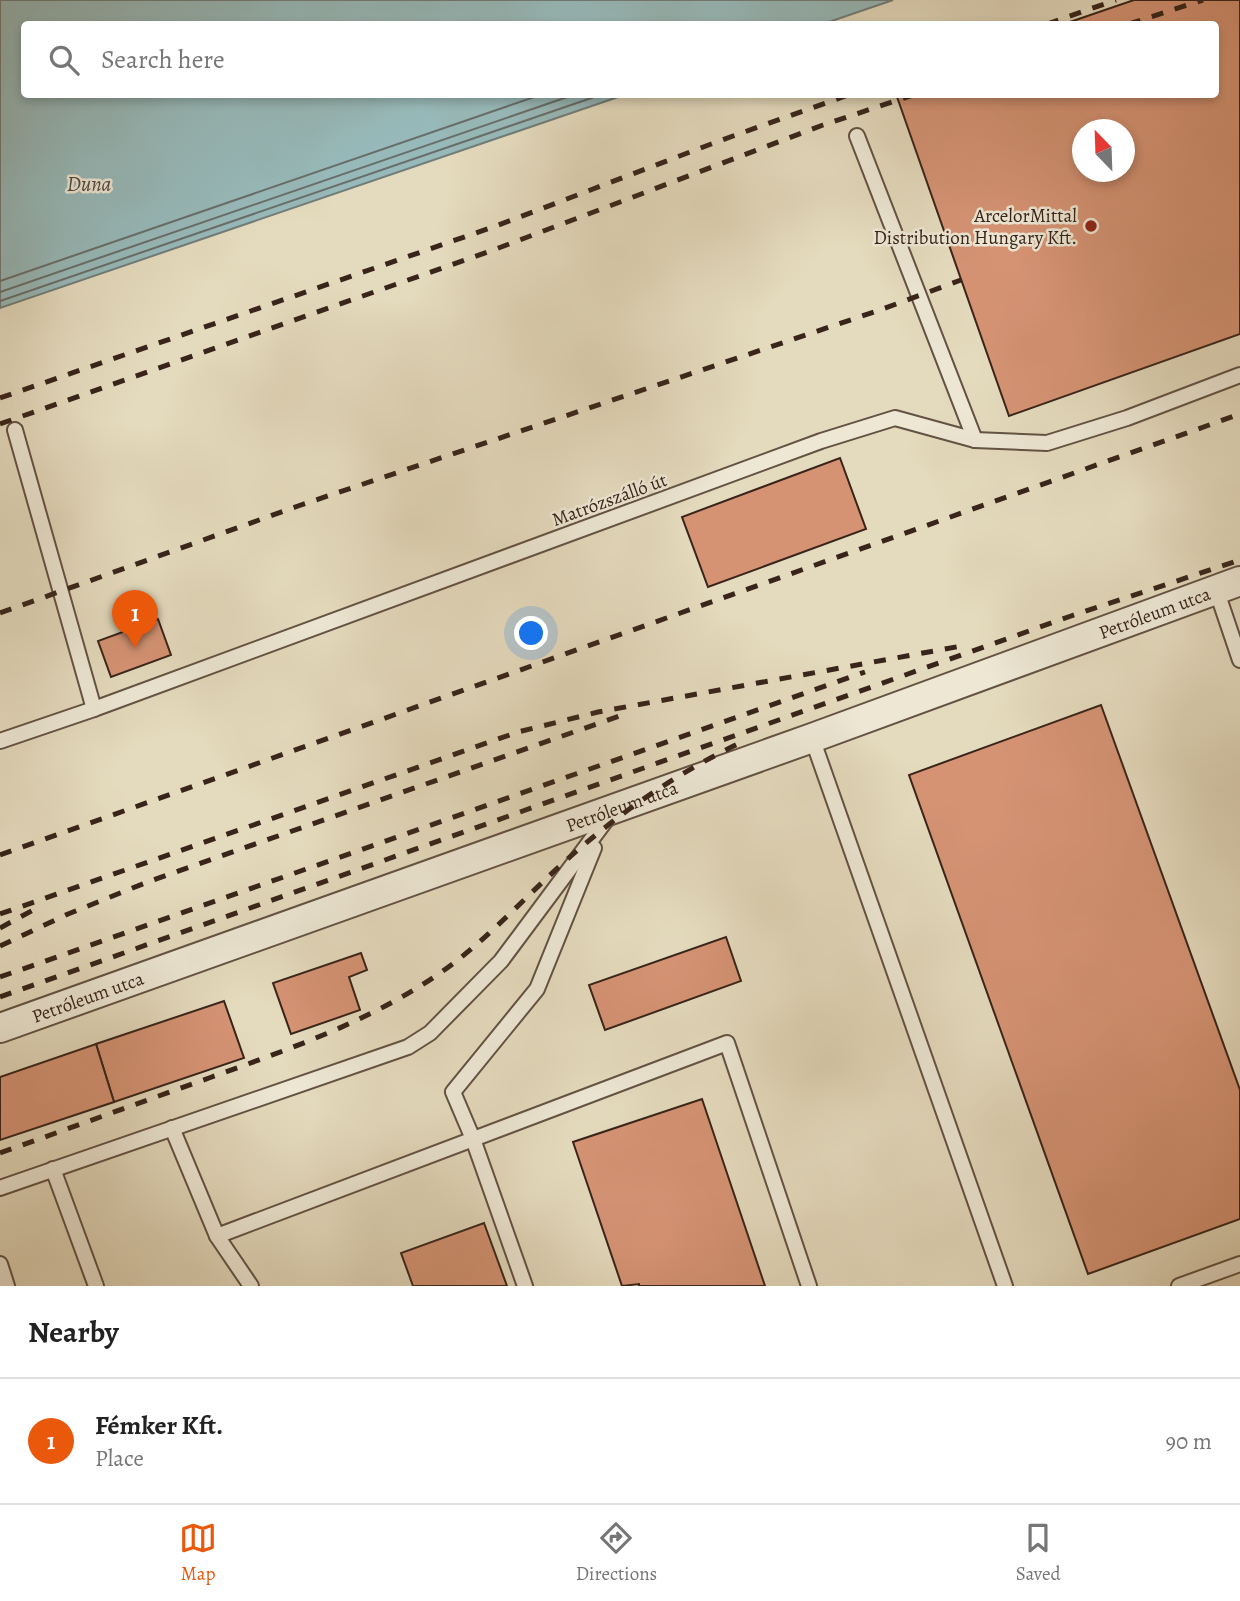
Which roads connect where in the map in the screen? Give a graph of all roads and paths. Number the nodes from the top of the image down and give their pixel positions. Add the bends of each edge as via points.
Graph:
1 (857, 136) dead end
2 (1240, 374) edge
3 (15, 430) dead end
4 (975, 440) junction
5 (1228, 585) edge
6 (1240, 660) edge
7 (94, 709) junction
8 (812, 738) junction
9 (0, 741) edge
10 (608, 819) junction
11 (0, 1027) edge
12 (172, 1128) junction
13 (473, 1139) junction
14 (53, 1169) junction
15 (0, 1188) edge
16 (217, 1236) junction
17 (0, 1264) edge
18 (1240, 1264) edge
19 (8, 1286) edge
20 (96, 1286) edge
21 (251, 1286) edge
22 (525, 1286) edge
23 (809, 1286) edge
24 (1005, 1286) edge
25 (1179, 1286) edge

1 - 4 lane
2 - 4 lane, Matrózszálló út via 1047,443
3 - 7 lane
4 - 7 lane, Matrózszálló út via 895,418 821,441
5 - 6 lane
5 - 8 street, Petróleum utca
7 - 9 lane, Matrózszálló út
8 - 10 street, Petróleum utca
8 - 24 lane
10 - 11 street, Petróleum utca
10 - 12 lane via 501,961 430,1033 408,1047
10 - 13 lane via 537,989 453,1092
12 - 14 lane
12 - 16 lane
13 - 16 lane
13 - 22 lane
13 - 23 lane via 727,1043
14 - 15 lane
14 - 20 lane
16 - 21 lane
17 - 19 lane
18 - 25 lane

